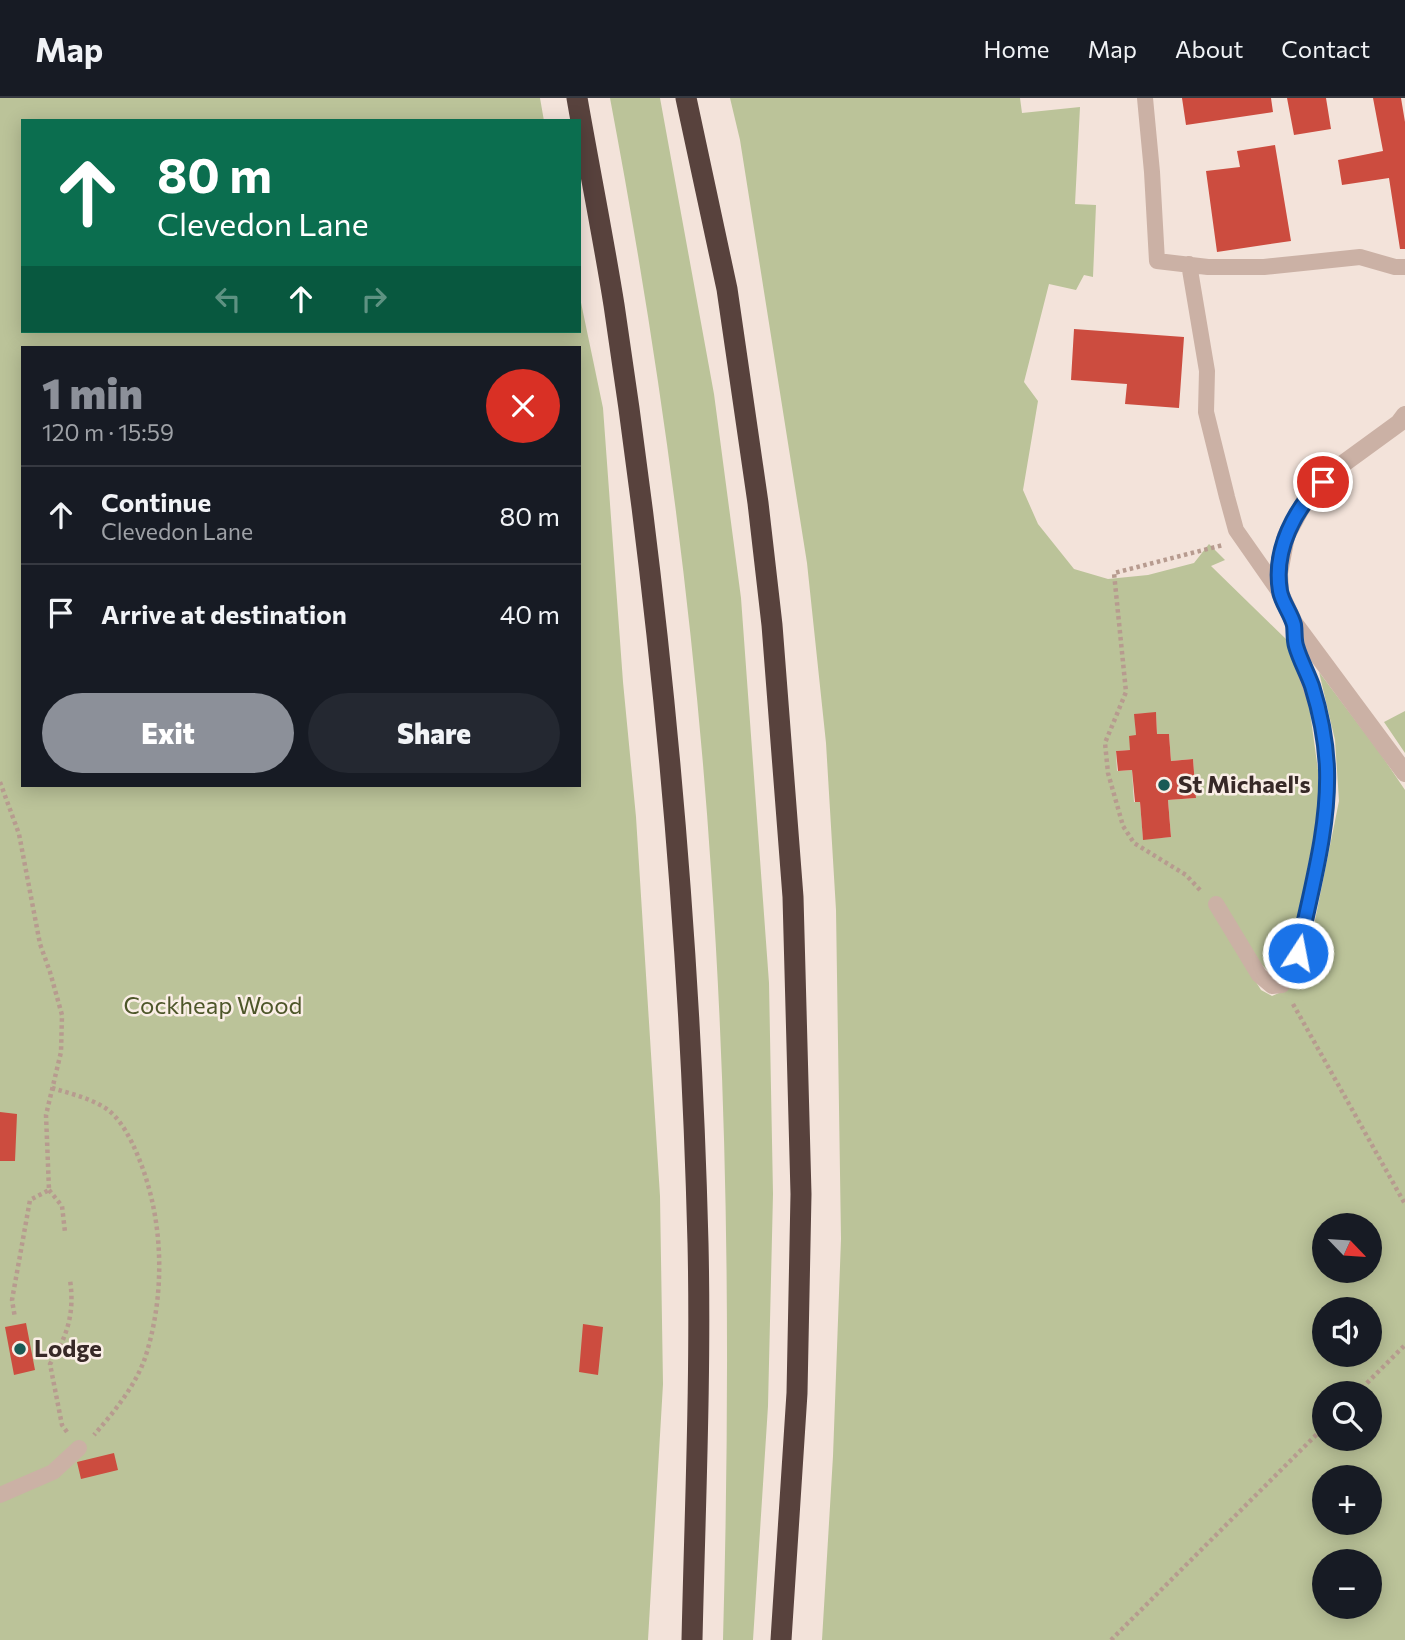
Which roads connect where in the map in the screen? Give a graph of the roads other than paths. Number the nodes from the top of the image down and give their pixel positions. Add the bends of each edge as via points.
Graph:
1 (577, 98) edge
2 (686, 98) edge
3 (1145, 98) edge
4 (581, 119) edge
5 (581, 120) edge
6 (1189, 264) junction
7 (1405, 267) edge
8 (1405, 415) edge
9 (1280, 593) junction
10 (1293, 623) junction
11 (1405, 773) edge
12 (1216, 905) road end
13 (79, 1448) road end
14 (0, 1495) edge
15 (692, 1640) edge
16 (781, 1640) edge

1 - 4 highway
2 - 16 highway via 727,289 758,503 793,898 800,1220 797,1393
3 - 6 lane via 1157,261
5 - 15 highway via 614,304 649,569 687,977 698,1245
6 - 7 lane via 1264,267 1360,257
6 - 9 lane via 1208,371 1206,412 1236,530
8 - 9 street via 1307,497 1286,536
9 - 10 street
10 - 11 street
10 - 12 lane via 1295,645 1324,733 1327,769 1325,814 1298,953 1282,985 1272,986 1259,975
13 - 14 lane via 53,1472

